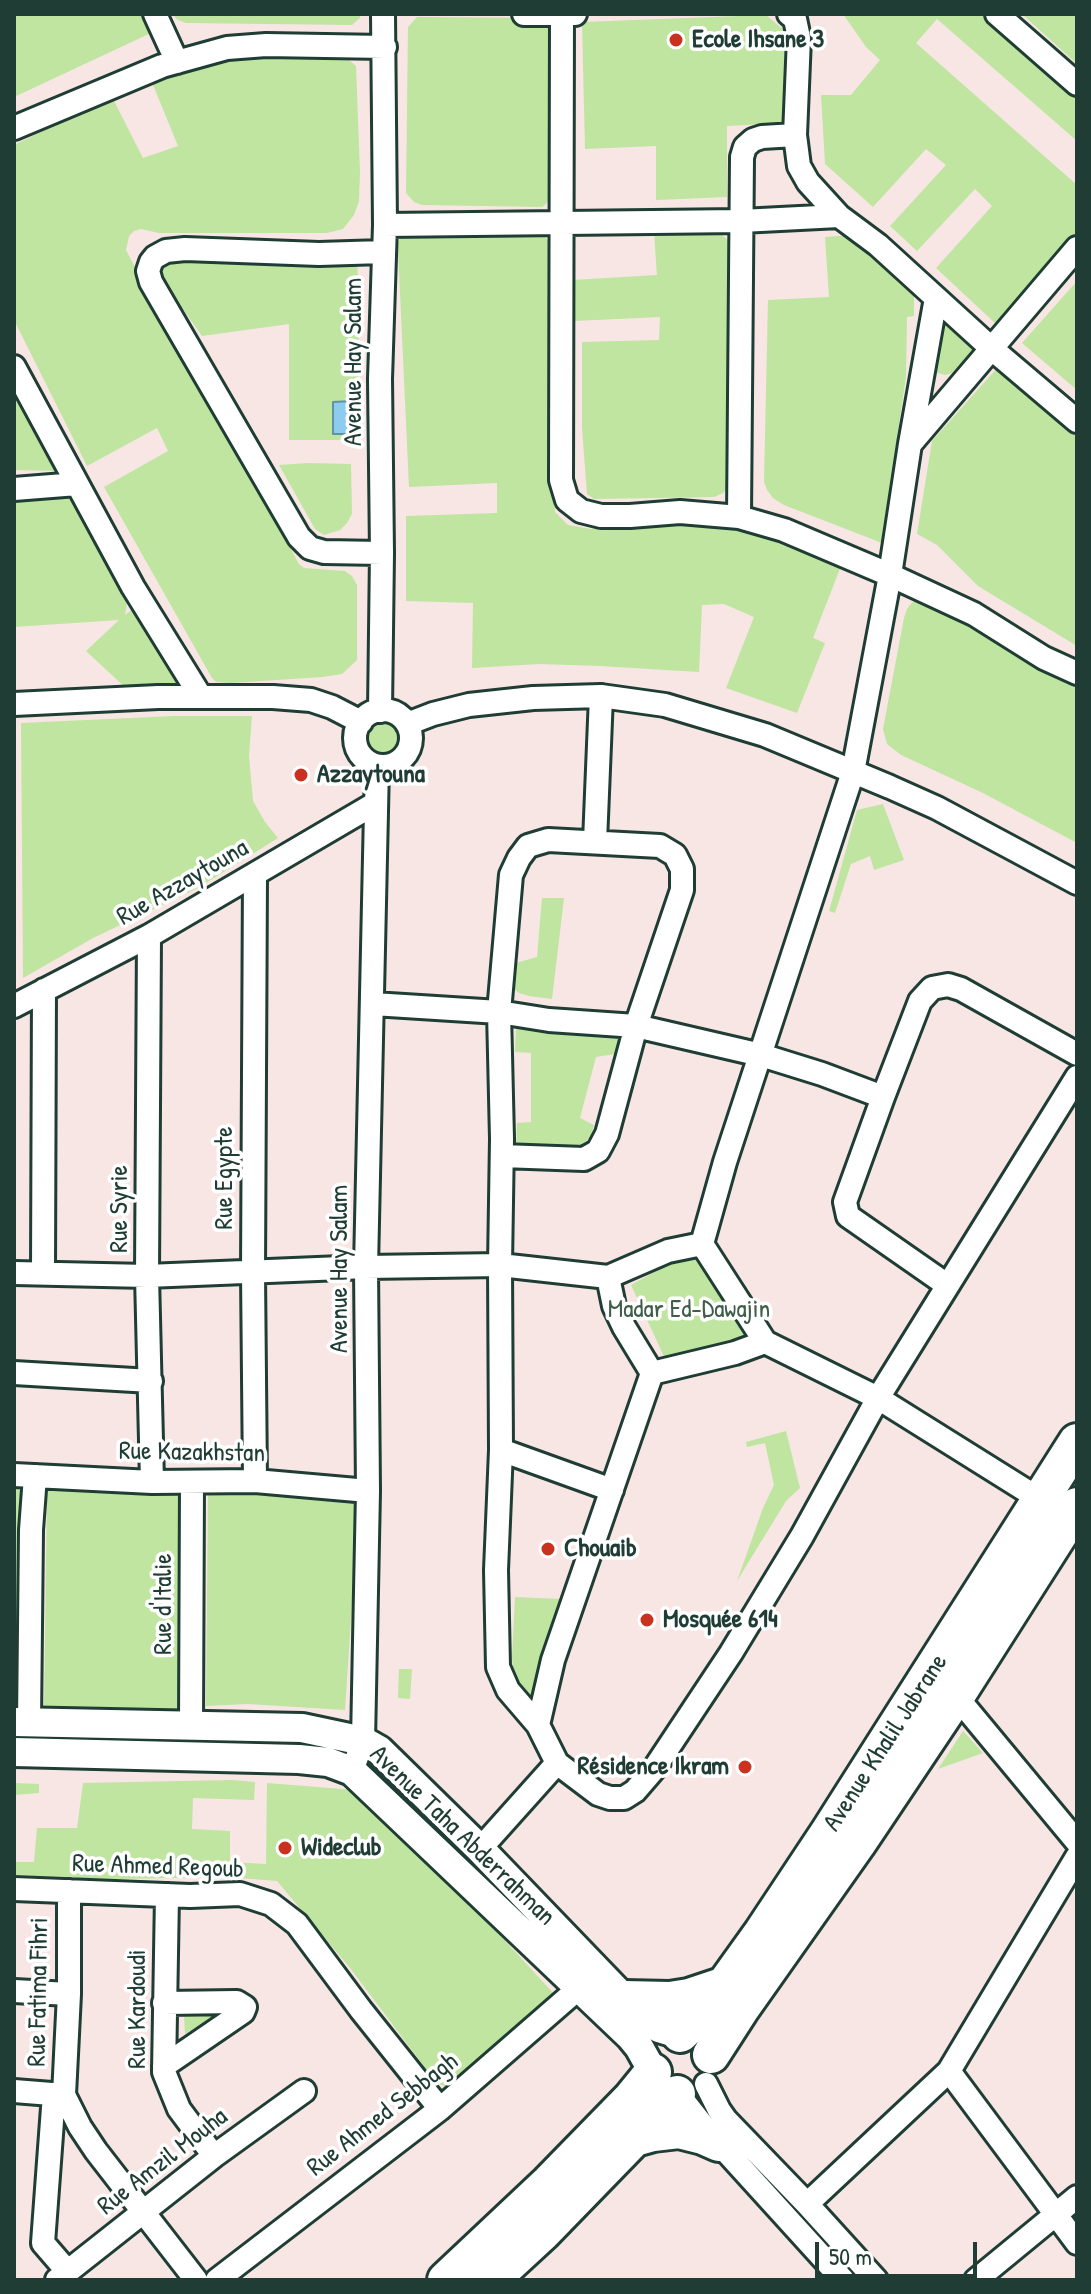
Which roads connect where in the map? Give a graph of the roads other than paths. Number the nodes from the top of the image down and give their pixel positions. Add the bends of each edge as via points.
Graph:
1 (155, 14) edge
2 (383, 14) edge
3 (524, 14) edge
4 (576, 14) edge
5 (789, 14) edge
6 (997, 14) edge
7 (562, 15) edge
8 (385, 47) junction
9 (177, 62) junction
10 (1077, 84) edge
11 (14, 128) edge
12 (795, 135) junction
13 (839, 216) junction
14 (741, 221) junction
15 (562, 224) junction
16 (385, 225) junction
17 (1077, 248) edge
18 (383, 252) junction
19 (936, 298) junction
20 (991, 348) junction
21 (14, 367) edge
22 (21, 394) edge
23 (1077, 421) edge
24 (910, 444) junction
25 (77, 484) junction
26 (14, 489) edge
27 (739, 517) junction
28 (382, 553) junction
29 (890, 575) junction
30 (1077, 673) edge
31 (601, 696) junction
32 (201, 697) junction
33 (14, 704) edge
34 (370, 716) junction
35 (407, 724) junction
36 (377, 766) junction
37 (853, 772) junction
38 (376, 803) junction
39 (595, 842) junction
40 (255, 875) junction
41 (1077, 883) edge
42 (149, 936) junction
43 (44, 990) junction
44 (373, 1004) junction
45 (14, 1006) edge
46 (499, 1012) junction
47 (636, 1026) junction
48 (1077, 1054) edge
49 (761, 1055) junction
50 (1077, 1077) edge
51 (883, 1097) junction
52 (502, 1156) junction
53 (702, 1244) junction
54 (500, 1265) junction
55 (366, 1267) junction
56 (43, 1272) junction
57 (14, 1273) edge
58 (253, 1273) junction
59 (147, 1276) junction
60 (608, 1277) junction
61 (947, 1285) junction
62 (765, 1342) junction
63 (14, 1373) edge
64 (652, 1373) junction
65 (151, 1381) junction
66 (878, 1398) junction
67 (1077, 1442) edge
68 (501, 1450) junction
69 (25, 1475) edge
70 (255, 1481) junction
71 (152, 1482) junction
72 (192, 1482) junction
73 (612, 1490) junction
74 (368, 1491) junction
75 (1066, 1512) edge
76 (956, 1696) junction
77 (22, 1723) edge
78 (538, 1725) junction
79 (191, 1726) junction
80 (363, 1741) junction
81 (14, 1752) edge
82 (557, 1763) junction
83 (352, 1771) junction
84 (1077, 1842) edge
85 (480, 1849) junction
86 (1077, 1857) edge
87 (14, 1889) edge
88 (69, 1891) junction
89 (167, 1895) junction
90 (725, 1985) junction
91 (579, 1988) junction
92 (14, 1991) edge
93 (69, 1994) junction
94 (624, 1999) junction
95 (164, 2003) junction
96 (679, 2034) junction
97 (164, 2066) junction
98 (949, 2071) junction
99 (680, 2079) junction
100 (14, 2091) edge
101 (304, 2091) dead end
102 (59, 2094) junction
103 (440, 2109) junction
104 (635, 2138) junction
105 (719, 2143) junction
106 (214, 2156) junction
107 (1077, 2197) edge
108 (807, 2204) junction
109 (143, 2213) junction
110 (1056, 2216) junction
111 (1077, 2243) edge
112 (852, 2252) junction
113 (62, 2276) edge
114 (834, 2277) edge
115 (196, 2280) edge
116 (217, 2280) edge
117 (446, 2280) edge
118 (491, 2280) edge
119 (876, 2280) edge
120 (976, 2280) edge

1 - 9 street
2 - 8 street, Avenue Hay Salam
3 - 7 street
4 - 7 street
5 - 12 street via 799,38
6 - 10 street
7 - 15 street
8 - 9 street via 253,46
8 - 16 street, Avenue Hay Salam
9 - 11 street
12 - 13 street via 799,166
12 - 14 street via 762,137 745,147
13 - 14 street
13 - 19 street
14 - 15 street
14 - 27 street
15 - 16 street
15 - 27 street via 561,480 567,500 601,516 680,512
16 - 18 street, Avenue Hay Salam
17 - 20 street
18 - 28 street, Avenue Hay Salam
18 - 28 street via 185,249 155,257 148,271 299,537 324,552
19 - 20 street
19 - 24 street
20 - 23 street
20 - 24 street
21 - 22 street
22 - 25 street
24 - 29 street
25 - 26 street
25 - 32 street
27 - 29 street
28 - 34 street, Avenue Hay Salam
29 - 30 street via 974,614
29 - 37 street
31 - 35 street via 469,705
31 - 37 street via 709,718
31 - 39 street
32 - 33 street
32 - 34 street via 311,700
34 - 35 street via 395,714
34 - 36 street via 356,730 357,748
35 - 36 street via 408,751 395,764
36 - 38 street, Avenue Hay Salam
37 - 41 street via 937,808
37 - 49 street
38 - 40 street, Rue Azzaytouna
38 - 44 street, Avenue Hay Salam
39 - 46 street via 548,840 528,846 519,858 511,875
39 - 47 street via 660,846 675,855 682,869 682,890
40 - 42 street, Rue Azzaytouna
40 - 58 street, Rue Egypte
42 - 43 street, Rue Azzaytouna
42 - 59 street, Rue Syrie
43 - 45 street, Rue Azzaytouna
43 - 56 street
44 - 46 street
44 - 55 street, Avenue Hay Salam
46 - 47 street
46 - 52 street
47 - 49 street
47 - 52 street via 598,1151 584,1159
48 - 51 street via 961,989 932,988 920,1001
49 - 51 street
49 - 53 street
50 - 61 street
51 - 61 street via 845,1202 848,1216
52 - 54 street
53 - 60 street via 668,1251
53 - 62 street
54 - 55 street
54 - 60 street
54 - 68 street
55 - 58 street
55 - 74 street, Avenue Hay Salam
56 - 57 street
56 - 59 street
58 - 59 street
58 - 70 street, Rue Egypte
59 - 65 street, Rue Syrie
60 - 64 street via 614,1306
61 - 66 street
62 - 64 street
62 - 66 street
63 - 65 street
64 - 73 street
65 - 71 street, Rue Syrie
66 - 75 street
66 - 82 street via 731,1653 635,1791 624,1798 598,1794
67 - 75 main road, Avenue Khalil Jabrane
68 - 73 street
68 - 78 street via 498,1667 508,1690
69 - 71 street, Rue Kazakhstan
69 - 77 street via 31,1530
70 - 72 street, Rue Kazakhstan
70 - 74 street, Rue Kazakhstan
71 - 72 street, Rue Kazakhstan
72 - 79 street, Rue d'Italie
73 - 78 street via 553,1660
74 - 80 street, Avenue Hay Salam
75 - 76 main road, Avenue Khalil Jabrane
75 - 90 main road, Avenue Khalil Jabrane via 829,1832
76 - 84 street
76 - 99 main road, Avenue Khalil Jabrane via 740,2010
77 - 79 street, Avenue Taha Abderrahman
78 - 82 street
79 - 80 street, Avenue Taha Abderrahman via 302,1728
80 - 83 street, Avenue Hay Salam
80 - 85 street, Avenue Taha Abderrahman via 379,1750
81 - 83 street, Avenue Taha Abderrahman via 299,1759
82 - 85 street
83 - 91 street, Avenue Taha Abderrahman
85 - 94 street, Avenue Taha Abderrahman
86 - 98 street
87 - 88 street, Rue Ahmed Regoub
88 - 89 street, Rue Ahmed Regoub
88 - 93 street, Rue Fatima Fihri
89 - 95 street, Rue Kardoudi
89 - 103 street, Rue Ahmed Regoub via 240,1894 271,1904 297,1924
90 - 94 main road via 670,2000
90 - 96 main road, Avenue Khalil Jabrane
91 - 99 street, Avenue Taha Abderrahman via 647,2059
91 - 103 street, Rue Ahmed Sebbagh
92 - 93 street
93 - 102 street, Rue Fatima Fihri
94 - 96 street, Avenue Taha Abderrahman via 650,2023
95 - 97 street, Rue Kardoudi
95 - 97 street via 237,2002 245,2007
96 - 99 main road via 700,2039
97 - 106 street, Rue Kardoudi via 179,2109
98 - 108 street
98 - 110 street
99 - 104 main road, Avenue Khalil Jabrane
99 - 105 street
99 - 108 street via 719,2110
99 - 117 main road, Avenue Khalil Jabrane via 631,2099
100 - 102 street
101 - 106 street, Rue Amzil Mouha
102 - 109 street
102 - 113 street, Rue Fatima Fihri via 43,2243
103 - 116 street, Rue Ahmed Sebbagh
104 - 105 main road via 679,2130
104 - 118 main road, Avenue Khalil Jabrane
105 - 114 street
106 - 109 street, Rue Amzil Mouha
107 - 110 street
108 - 112 street
109 - 113 street, Rue Amzil Mouha
109 - 115 street
110 - 111 street
110 - 120 street
112 - 114 street
112 - 119 street

